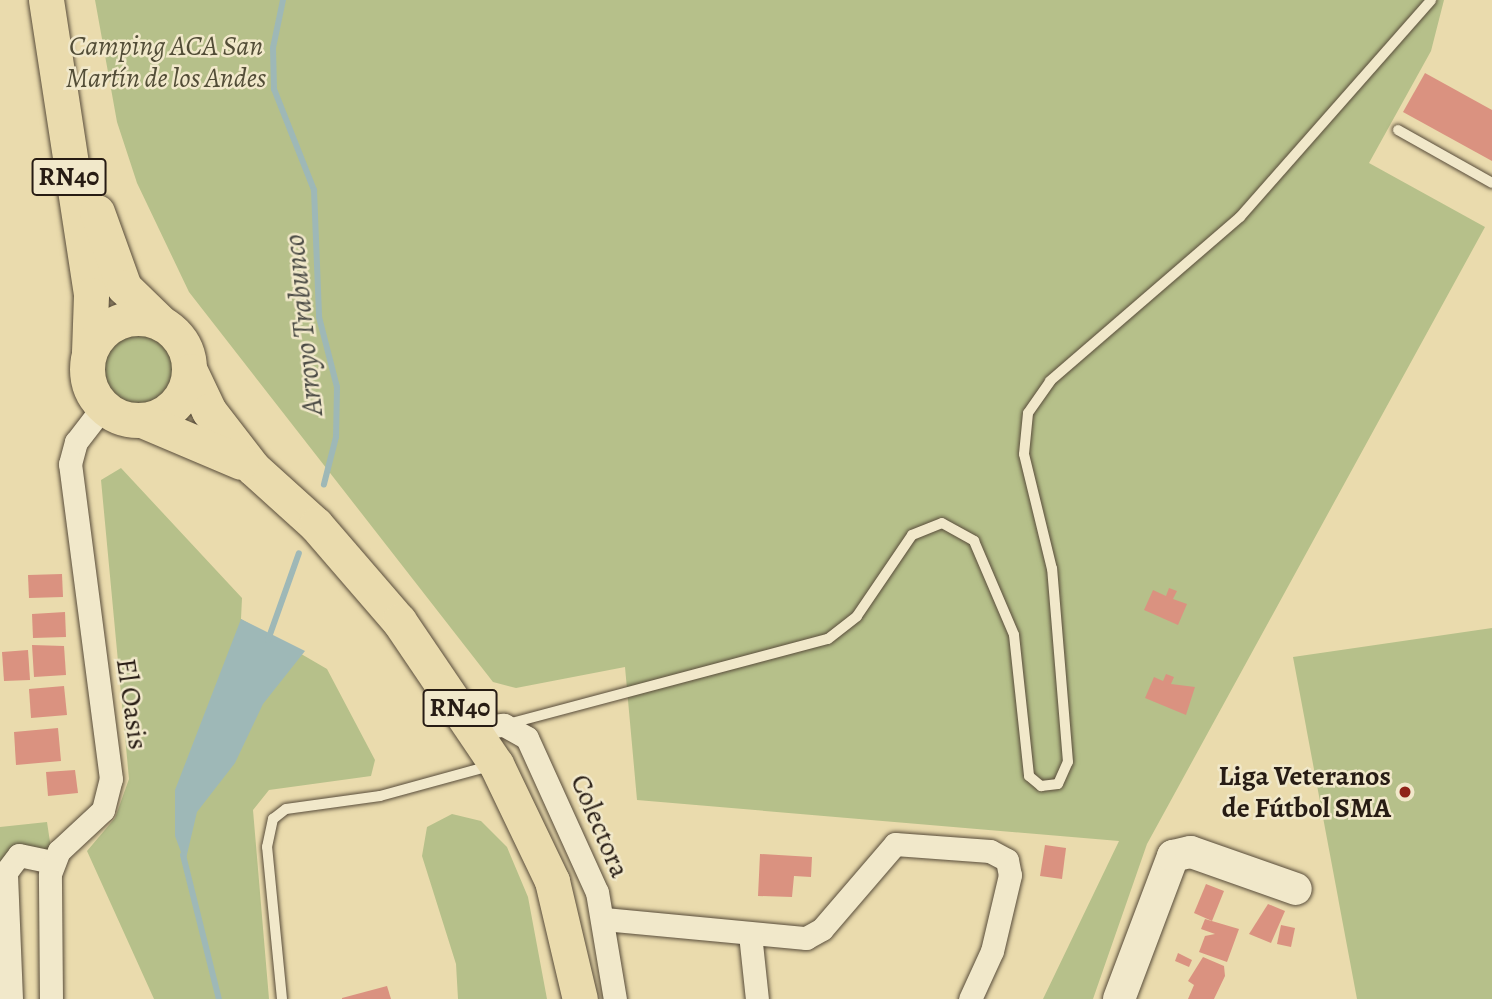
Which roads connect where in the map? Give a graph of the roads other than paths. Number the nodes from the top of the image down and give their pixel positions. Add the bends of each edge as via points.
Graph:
1 (46, 0) edge
2 (66, 0) edge
3 (1431, 0) edge
4 (1398, 130) dead end
5 (1492, 183) edge
6 (161, 323) junction
7 (89, 353) junction
8 (190, 371) junction
9 (103, 407) junction
10 (144, 421) junction
11 (254, 468) junction
12 (489, 727) junction
13 (496, 764) junction
14 (53, 862) junction
15 (1296, 889) dead end
16 (604, 919) junction
17 (750, 934) junction
18 (11, 999) edge
19 (51, 999) edge
20 (282, 999) edge
21 (580, 999) edge
22 (615, 999) edge
23 (757, 999) edge
24 (970, 999) edge
25 (1119, 999) edge

1 - 7 main road, RN40 via 91,295
2 - 6 main road, RN40 via 85,152 103,238 124,287
3 - 12 lane via 1240,217 1050,381 1028,413 1024,454 1052,569 1068,762 1058,784 1041,786 1029,776 1014,635 974,541 942,523 912,535 857,616 828,639
4 - 5 lane
6 - 7 main road via 119,321
6 - 8 main road, RN40 via 182,343
7 - 9 main road, RN40 via 88,382
8 - 10 main road via 170,409
8 - 11 main road, RN40 via 209,411
9 - 10 main road, RN40
9 - 14 street, El Oasis via 76,442 71,464 110,791 103,810
10 - 11 main road, RN40
11 - 12 main road, RN40 via 372,588
12 - 13 main road, RN40
12 - 16 street, Colectora via 527,738 578,844
13 - 20 lane via 380,796 286,809 273,819 267,847
13 - 21 main road, RN40 via 552,881
14 - 18 street via 19,855 6,872
14 - 19 street
15 - 25 street via 1178,853 1166,867
16 - 17 street
16 - 22 street, Colectora
17 - 23 street
17 - 24 street via 814,934 895,844 996,852 1007,860 1009,882 992,951

